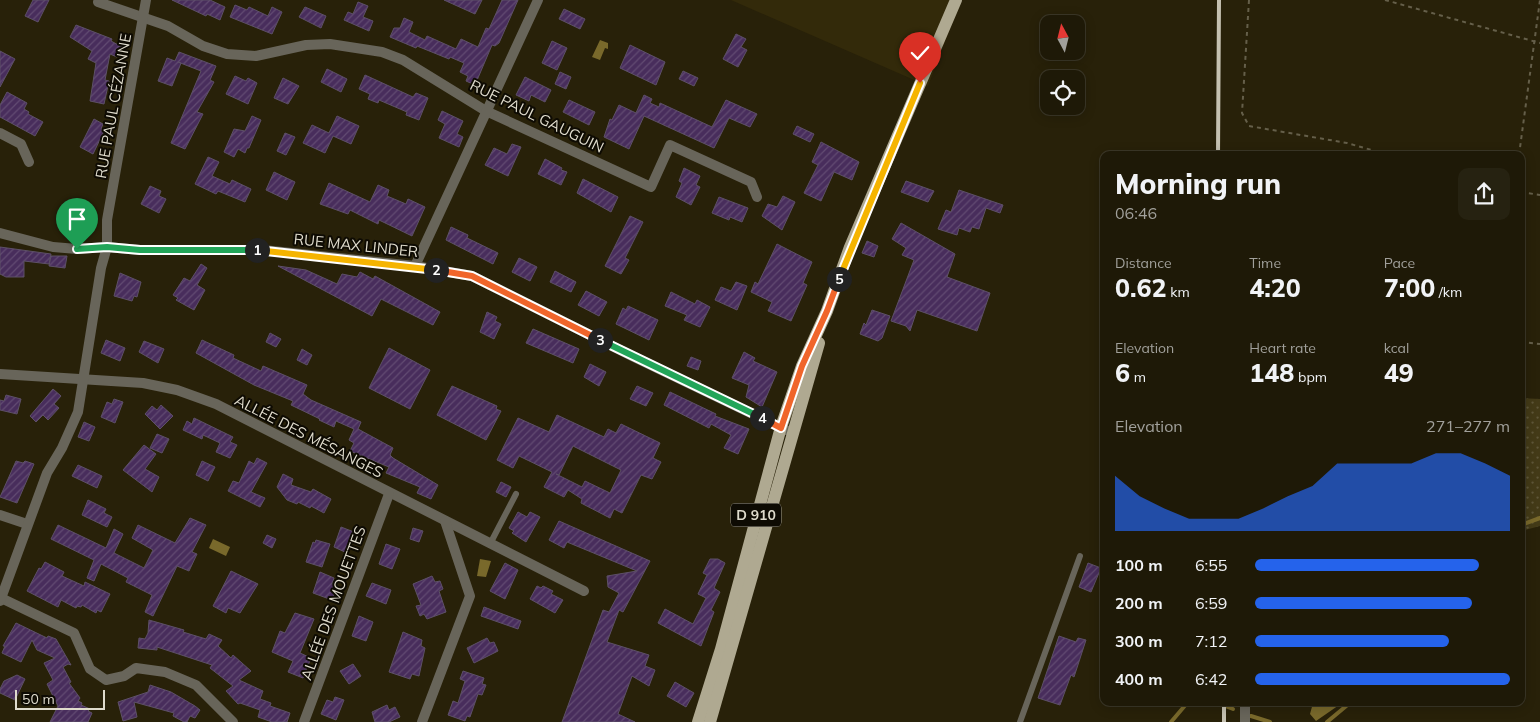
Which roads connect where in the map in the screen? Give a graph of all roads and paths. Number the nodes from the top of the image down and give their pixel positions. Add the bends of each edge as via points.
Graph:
1 (146, 0) edge
2 (538, 0) edge
3 (956, 0) edge
4 (1249, 0) edge
5 (1385, 0) edge
6 (1540, 0) edge
7 (98, 2) dead end
8 (144, 17) junction
9 (1533, 41) junction
10 (1540, 42) edge
11 (486, 111) junction
12 (0, 132) edge
13 (1375, 151) edge
14 (1519, 151) edge
15 (29, 162) dead end
16 (1525, 193) edge
17 (1540, 195) edge
18 (757, 197) dead end
19 (0, 233) edge
20 (107, 247) junction
21 (415, 266) junction
22 (827, 311) junction
23 (1525, 342) edge
24 (1540, 344) edge
25 (0, 374) edge
26 (83, 379) junction
27 (781, 428) junction
28 (793, 434) junction
29 (389, 494) junction
30 (516, 494) dead end
31 (0, 515) edge
32 (445, 521) junction
33 (27, 524) junction
34 (490, 544) junction
35 (1080, 556) dead end
36 (584, 591) dead end
37 (1, 600) edge
38 (1245, 706) edge
39 (233, 722) edge
40 (304, 722) edge
41 (422, 722) edge
42 (698, 722) edge
43 (710, 722) edge
44 (1020, 722) edge
45 (1245, 722) edge

1 - 8 street, RUE PAUL CÉZANNE
2 - 11 street
3 - 22 main road, D 910 via 850,247
4 - 13 path via 1242,113 1249,126
5 - 9 path
6 - 9 path
7 - 8 street, RUE PAUL GAUGUIN
8 - 11 street, RUE PAUL GAUGUIN via 227,54 256,56 330,44 382,52 403,60
8 - 20 street, RUE PAUL CÉZANNE via 107,220
9 - 10 path
9 - 14 path
11 - 18 street, RUE PAUL GAUGUIN via 651,187 670,146 751,182
11 - 21 street
12 - 15 street via 21,144
16 - 17 path
19 - 20 street, RUE MAX LINDER via 53,247
20 - 21 street, RUE MAX LINDER via 263,250
20 - 26 street, RUE PAUL CÉZANNE
21 - 27 street, RUE MAX LINDER via 472,276
22 - 27 main road, D 910 via 802,366
22 - 28 main road, D 910
23 - 24 path
25 - 26 street, ALLÉE DES MÉSANGES
26 - 29 street, ALLÉE DES MÉSANGES via 143,383 177,390 216,404
26 - 33 street, RUE PAUL CÉZANNE via 78,412 47,473
27 - 28 street, RUE MAX LINDER
27 - 42 main road, D 910
28 - 43 main road, D 910
29 - 32 street, ALLÉE DES MÉSANGES
29 - 40 street, ALLÉE DES MOUETTES
30 - 34 lane
31 - 33 street
32 - 34 street, ALLÉE DES MÉSANGES
32 - 41 street via 470,596
33 - 37 street, RUE PAUL CÉZANNE
34 - 36 street, ALLÉE DES MÉSANGES
35 - 44 lane
37 - 39 street via 74,633 90,668 106,680 124,676 136,668 165,672 196,686
38 - 45 street

